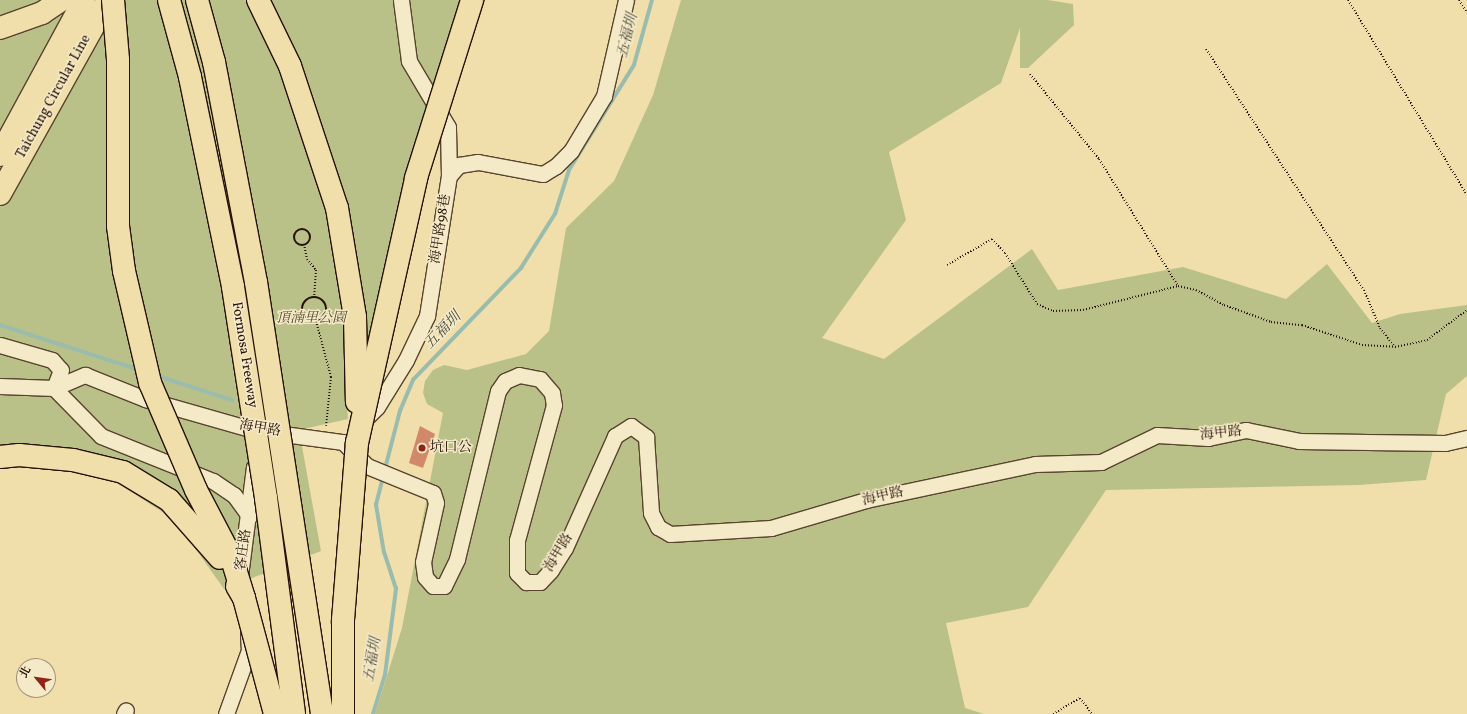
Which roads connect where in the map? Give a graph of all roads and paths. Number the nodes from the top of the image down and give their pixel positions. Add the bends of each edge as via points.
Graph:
1 (61, 0) edge
2 (84, 0) edge
3 (108, 0) edge
4 (113, 0) edge
5 (170, 0) edge
6 (197, 0) edge
7 (258, 0) edge
8 (401, 0) edge
9 (472, 0) edge
10 (626, 0) edge
11 (1348, 0) edge
12 (1458, 0) edge
13 (1467, 14) edge
14 (0, 28) edge
15 (1206, 49) dead end
16 (1030, 74) dead end
17 (0, 155) edge
18 (449, 176) junction
19 (0, 194) edge
20 (1467, 195) edge
21 (304, 244) junction
22 (947, 265) dead end
23 (1178, 286) junction
24 (314, 297) junction
25 (1467, 310) edge
26 (316, 321) junction
27 (0, 345) edge
28 (1395, 347) junction
29 (0, 386) edge
30 (54, 388) junction
31 (254, 430) junction
32 (1467, 438) edge
33 (326, 439) junction
34 (350, 442) junction
35 (0, 457) edge
36 (249, 516) junction
37 (244, 598) junction
38 (226, 714) edge
39 (275, 714) edge
40 (294, 714) edge
41 (322, 714) edge
42 (343, 714) edge
43 (1053, 714) edge
44 (1092, 714) edge

1 - 14 highway via 42,13
2 - 17 highway, Taichung Circular Line
3 - 19 highway, Taichung Circular Line
4 - 37 highway, bridge via 118,60 118,226 124,271 150,383 196,490 232,559
5 - 40 highway, Formosa Freeway, bridge via 190,77 233,287 266,498
6 - 41 highway, Formosa Freeway, bridge via 214,62 256,282
7 - 34 highway, bridge via 290,66 337,208 355,317
8 - 18 street, 海甲路98巷 via 409,61 448,127
9 - 34 highway, bridge via 416,178
10 - 18 street via 604,96 571,151 556,166 543,174 478,162 459,165
11 - 20 path
12 - 13 path
15 - 28 path via 1364,290 1380,328
16 - 23 path via 1098,159
18 - 34 street, 海甲路98巷 via 427,316 406,360
21 - 21 path via 295,241 296,230 306,230 309,235
21 - 24 path via 307,259 316,270
22 - 23 path via 992,239 1005,253 1037,304 1053,311 1083,310
23 - 28 path via 1196,290 1224,305 1271,322 1302,325 1362,345
24 - 26 path via 322,299 326,307 325,315
24 - 26 path via 306,300 302,307 303,316
25 - 28 path via 1427,340
26 - 33 path via 331,377
27 - 30 street via 52,360 61,370
29 - 30 street, 海甲路
30 - 31 street, 海甲路 via 85,375 144,399
30 - 36 street via 101,436 213,481 234,496
31 - 33 street, 海甲路
31 - 36 street, 客庄路 via 254,486
32 - 34 street, 海甲路 via 1445,443 1298,441 1246,430 1208,438 1157,435 1102,462 1035,464 866,500 771,528 670,534 658,527 651,513 646,437 631,426 615,436 565,548 551,570 540,582 526,582 517,573 518,540 554,405 552,393 540,379 519,375 505,381 498,391 457,558 444,586 433,586 425,577 423,562 436,503 433,493 425,487 368,466
33 - 34 street, 海甲路
34 - 42 highway, bridge via 342,620
35 - 37 highway, bridge via 19,455 73,460 123,472 168,500 210,543
36 - 38 street, 客庄路 via 239,574 249,650
37 - 39 highway, bridge
43 - 44 path via 1080,698

